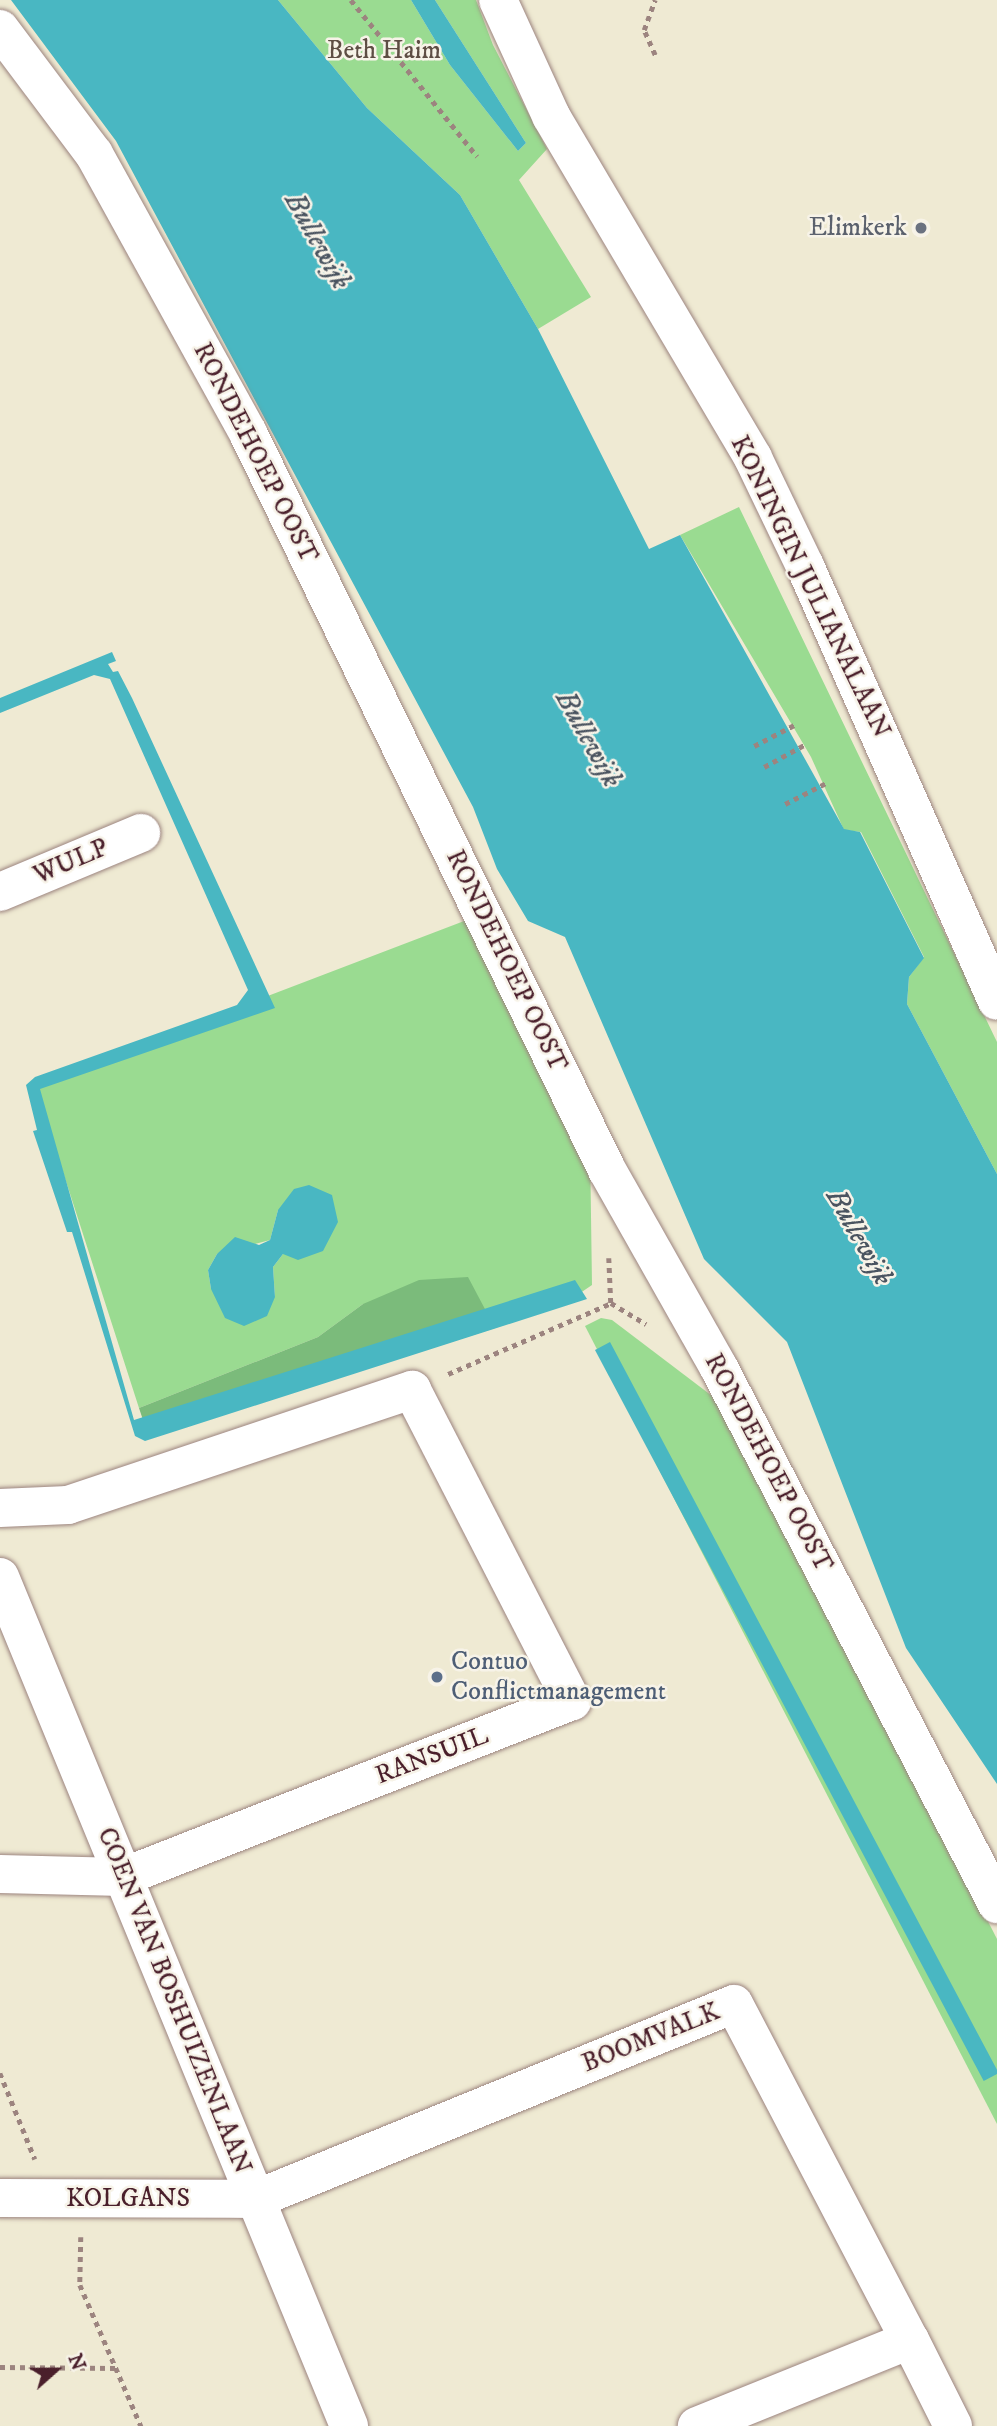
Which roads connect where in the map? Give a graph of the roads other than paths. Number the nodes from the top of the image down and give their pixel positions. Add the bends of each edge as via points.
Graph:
1 (498, 0) edge
2 (0, 29) edge
3 (141, 833) dead end
4 (0, 892) edge
5 (997, 1001) edge
6 (0, 1508) edge
7 (0, 1577) edge
8 (0, 1874) edge
9 (123, 1877) junction
10 (997, 1903) edge
11 (0, 2198) edge
12 (256, 2199) junction
13 (910, 2340) junction
14 (349, 2426) edge
15 (697, 2426) edge
16 (953, 2426) edge

1 - 5 street, KONINGIN JULIANALAAN via 551,116 753,458
2 - 10 street, RONDEHOEP OOST via 94,154 248,433 607,1170 719,1368
3 - 4 street, WULP
6 - 9 street, RANSUIL via 68,1505 412,1390 572,1701
7 - 9 street, COEN VAN BOSHUIZENLAAN
8 - 9 street
9 - 12 street, COEN VAN BOSHUIZENLAAN
11 - 12 street, KOLGANS
12 - 13 street, BOOMVALK via 734,2004
12 - 14 street, COEN VAN BOSHUIZENLAAN
13 - 15 street
13 - 16 street, BOOMVALK

